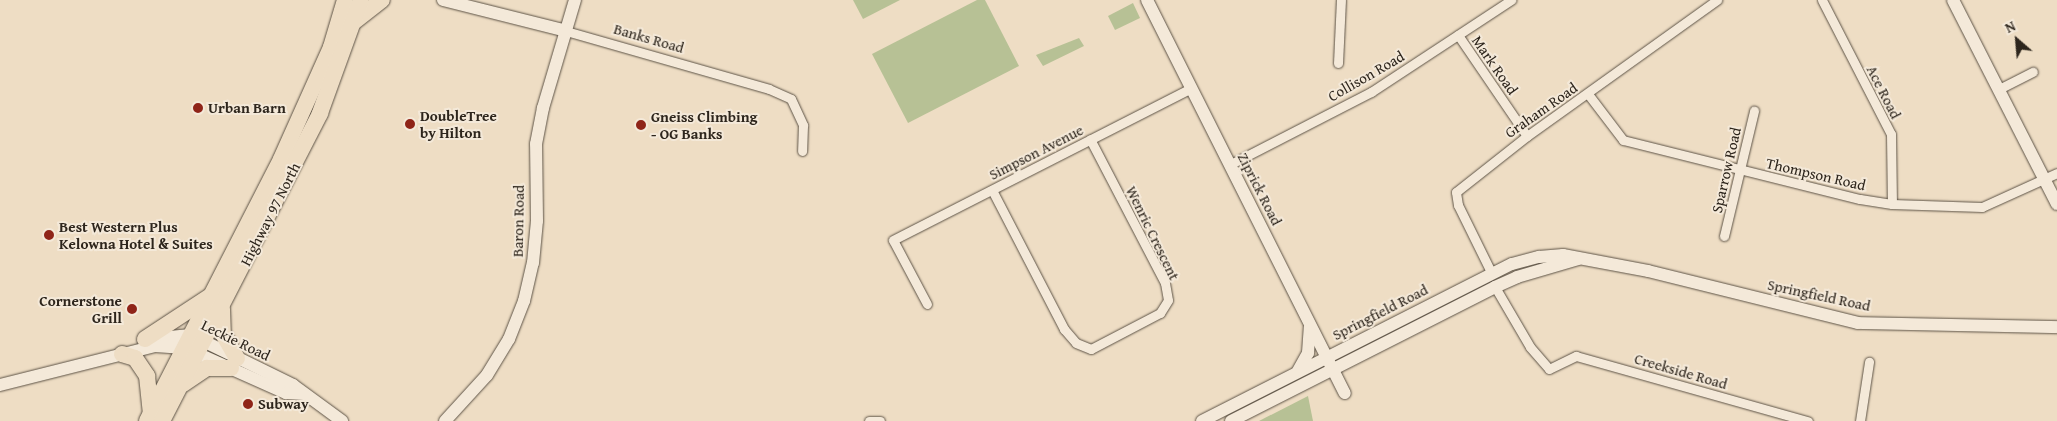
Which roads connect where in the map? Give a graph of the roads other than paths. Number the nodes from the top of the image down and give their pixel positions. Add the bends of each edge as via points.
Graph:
1 (362, 0) edge
2 (382, 0) edge
3 (443, 0) edge
4 (575, 0) edge
5 (1146, 0) edge
6 (1341, 0) edge
7 (1511, 0) edge
8 (1717, 0) edge
9 (1822, 0) edge
10 (1953, 0) edge
11 (344, 9) edge
12 (566, 32) junction
13 (1458, 35) junction
14 (1338, 63) dead end
15 (2033, 72) dead end
16 (1191, 88) junction
17 (1999, 89) junction
18 (1588, 94) junction
19 (1754, 110) dead end
20 (1527, 136) junction
21 (1090, 139) junction
22 (802, 151) dead end
23 (1230, 165) junction
24 (1740, 170) junction
25 (2057, 173) edge
26 (2044, 180) junction
27 (992, 190) junction
28 (1892, 204) junction
29 (2057, 204) edge
30 (1724, 236) dead end
31 (1493, 280) junction
32 (217, 301) junction
33 (927, 304) dead end
34 (1310, 324) junction
35 (2057, 327) edge
36 (145, 339) junction
37 (194, 344) junction
38 (122, 354) junction
39 (1325, 358) junction
40 (1869, 362) dead end
41 (94, 363) junction
42 (234, 363) junction
43 (1549, 369) joint
44 (1332, 370) junction
45 (1296, 373) junction
46 (0, 385) edge
47 (181, 385) junction
48 (1345, 393) dead end
49 (153, 419) edge
50 (342, 421) edge
51 (445, 421) edge
52 (869, 421) edge
53 (880, 421) edge
54 (1202, 421) edge
55 (1231, 421) edge
56 (1808, 421) edge
57 (1860, 421) edge

1 - 11 highway, Highway 97 North
2 - 11 highway
3 - 12 main road, Banks Road
4 - 12 main road, Baron Road
5 - 16 main road, Ziprick Road
6 - 14 street
7 - 13 street, Collison Road
8 - 18 street, Graham Road
9 - 28 street, Ace Road via 1890,134
10 - 17 main road
11 - 32 highway, Highway 97 North via 302,114
12 - 22 street, Banks Road via 769,89 791,99 803,126
12 - 51 main road, Baron Road via 536,144 534,263 524,301 509,339 487,375
13 - 20 street, Mark Road
13 - 23 street, Collison Road via 1371,92
15 - 17 street
16 - 21 street, Simpson Avenue
16 - 23 main road, Ziprick Road
17 - 26 main road
18 - 20 street, Graham Road
18 - 24 street, Thompson Road via 1623,140
19 - 24 street, Sparrow Road
20 - 31 street, Graham Road via 1456,192 1458,205
21 - 27 street, Simpson Avenue
21 - 27 street, Wenric Crescent via 1165,283 1168,300 1160,313 1143,322 1091,348 1076,343 1064,328
23 - 34 main road, Ziprick Road
24 - 28 street, Thompson Road
24 - 30 street, Sparrow Road
25 - 26 street, Thompson Road
26 - 28 street, Thompson Road via 1982,207
26 - 29 main road
27 - 33 street, Simpson Avenue via 893,240
31 - 35 main road, Springfield Road via 1517,277 1578,259 1648,271 1858,323
31 - 39 main road, Springfield Road
31 - 43 street, Graham Road via 1530,347
31 - 44 main road, Springfield Road
32 - 36 highway
32 - 37 highway, Highway 97 North
32 - 42 highway via 223,334
34 - 39 main road, Ziprick Road
34 - 45 main road via 1308,353
36 - 37 main road, Leckie Road
36 - 41 main road, Leckie Road via 103,355
37 - 38 main road, Leckie Road via 155,346
37 - 42 main road, Leckie Road
37 - 47 highway, Highway 97 North
37 - 49 highway, Highway 97 North
38 - 41 main road, Leckie Road
38 - 49 highway via 135,358 147,376
39 - 44 main road, Ziprick Road
39 - 45 main road, Springfield Road
40 - 57 street
41 - 46 main road, Leckie Road
42 - 47 highway via 207,368
42 - 50 main road, Leckie Road via 286,393 304,394
43 - 56 street, Creekside Road via 1576,356
44 - 48 main road, Ziprick Road
44 - 55 main road, Springfield Road
45 - 54 main road, Springfield Road
47 - 49 highway, Highway 97 North
52 - 53 street

